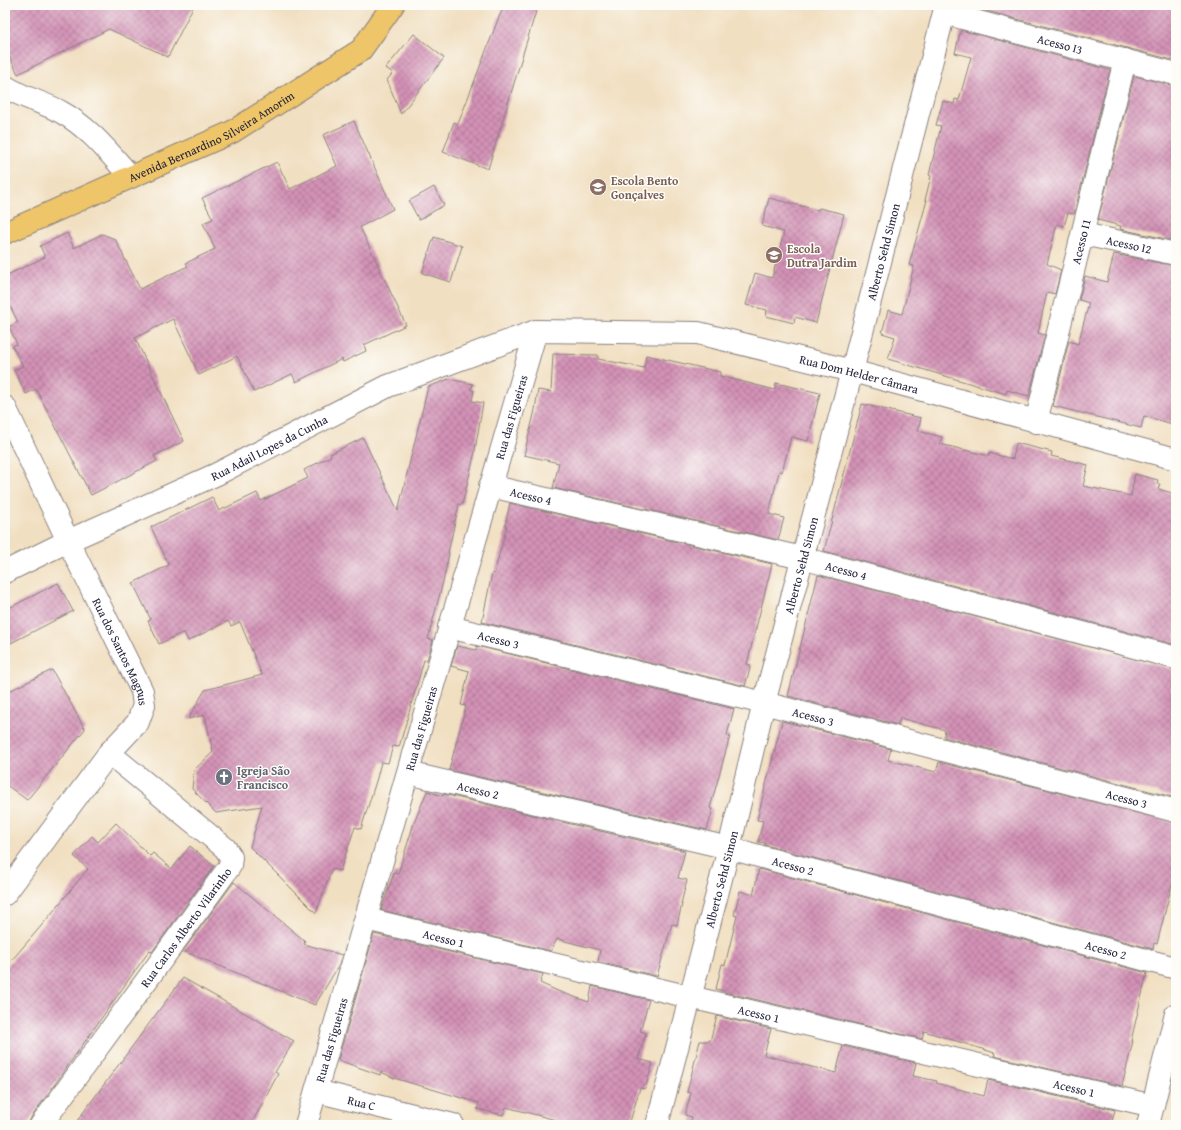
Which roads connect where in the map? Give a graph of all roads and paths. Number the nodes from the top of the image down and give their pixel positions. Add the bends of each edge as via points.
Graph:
1 (393, 5) edge
2 (945, 9) edge
3 (1126, 60) junction
4 (1176, 74) edge
5 (5, 86) edge
6 (131, 177) junction
7 (5, 233) edge
8 (1082, 234) junction
9 (1176, 254) edge
10 (536, 332) junction
11 (852, 371) junction
12 (5, 407) edge
13 (1036, 422) junction
14 (1176, 459) edge
15 (490, 486) junction
16 (68, 541) junction
17 (802, 558) junction
18 (5, 572) edge
19 (449, 627) junction
20 (1176, 658) edge
21 (764, 703) junction
22 (109, 753) junction
23 (408, 773) junction
24 (1176, 811) edge
25 (729, 848) junction
26 (5, 894) edge
27 (366, 919) junction
28 (1176, 968) edge
29 (690, 997) junction
30 (1176, 1014) edge
31 (316, 1091) junction
32 (1150, 1115) edge
33 (41, 1125) edge
34 (306, 1125) edge
35 (453, 1125) edge
36 (657, 1125) edge

1 - 6 main road, Avenida Bernardino Silveira Amorim via 361,50 232,132
2 - 3 street, Acesso I3
2 - 11 street, Alberto Sehd Simon
3 - 4 street, Acesso I3
3 - 8 street, Acesso I1
5 - 6 street via 15,93 61,112 87,130
6 - 7 main road, Avenida Bernardino Silveira Amorim
8 - 9 street, Acesso I2
8 - 13 street, Acesso I1
10 - 11 street, Rua Dom Helder Câmara via 698,333
10 - 15 street, Rua das Figueiras
10 - 16 street, Rua Adail Lopes da Cunha via 388,386 217,474
11 - 13 street, Rua Dom Helder Câmara
11 - 17 street, Alberto Sehd Simon
12 - 16 street, Rua dos Santos Magnus
13 - 14 street, Rua Dom Helder Câmara
15 - 17 street, Acesso 4
15 - 19 street, Rua das Figueiras
16 - 18 street, Rua Adail Lopes da Cunha
16 - 22 street, Rua dos Santos Magnus via 142,691 144,706 138,722
17 - 20 street, Acesso 4
17 - 21 street, Alberto Sehd Simon
19 - 21 street, Acesso 3
19 - 23 street, Rua das Figueiras
21 - 24 street, Acesso 3
21 - 25 street, Alberto Sehd Simon
22 - 26 street, Rua dos Santos Magnus
22 - 33 street, Rua Carlos Alberto Vilarinho via 225,848 231,857 230,866
23 - 25 street, Acesso 2
23 - 27 street, Rua das Figueiras
25 - 28 street, Acesso 2
25 - 29 street, Alberto Sehd Simon
27 - 29 street, Acesso 1
27 - 31 street, Rua das Figueiras
29 - 32 street, Acesso 1
29 - 36 street, Alberto Sehd Simon
30 - 32 street
31 - 34 street, Rua das Figueiras
31 - 35 street, Rua C

